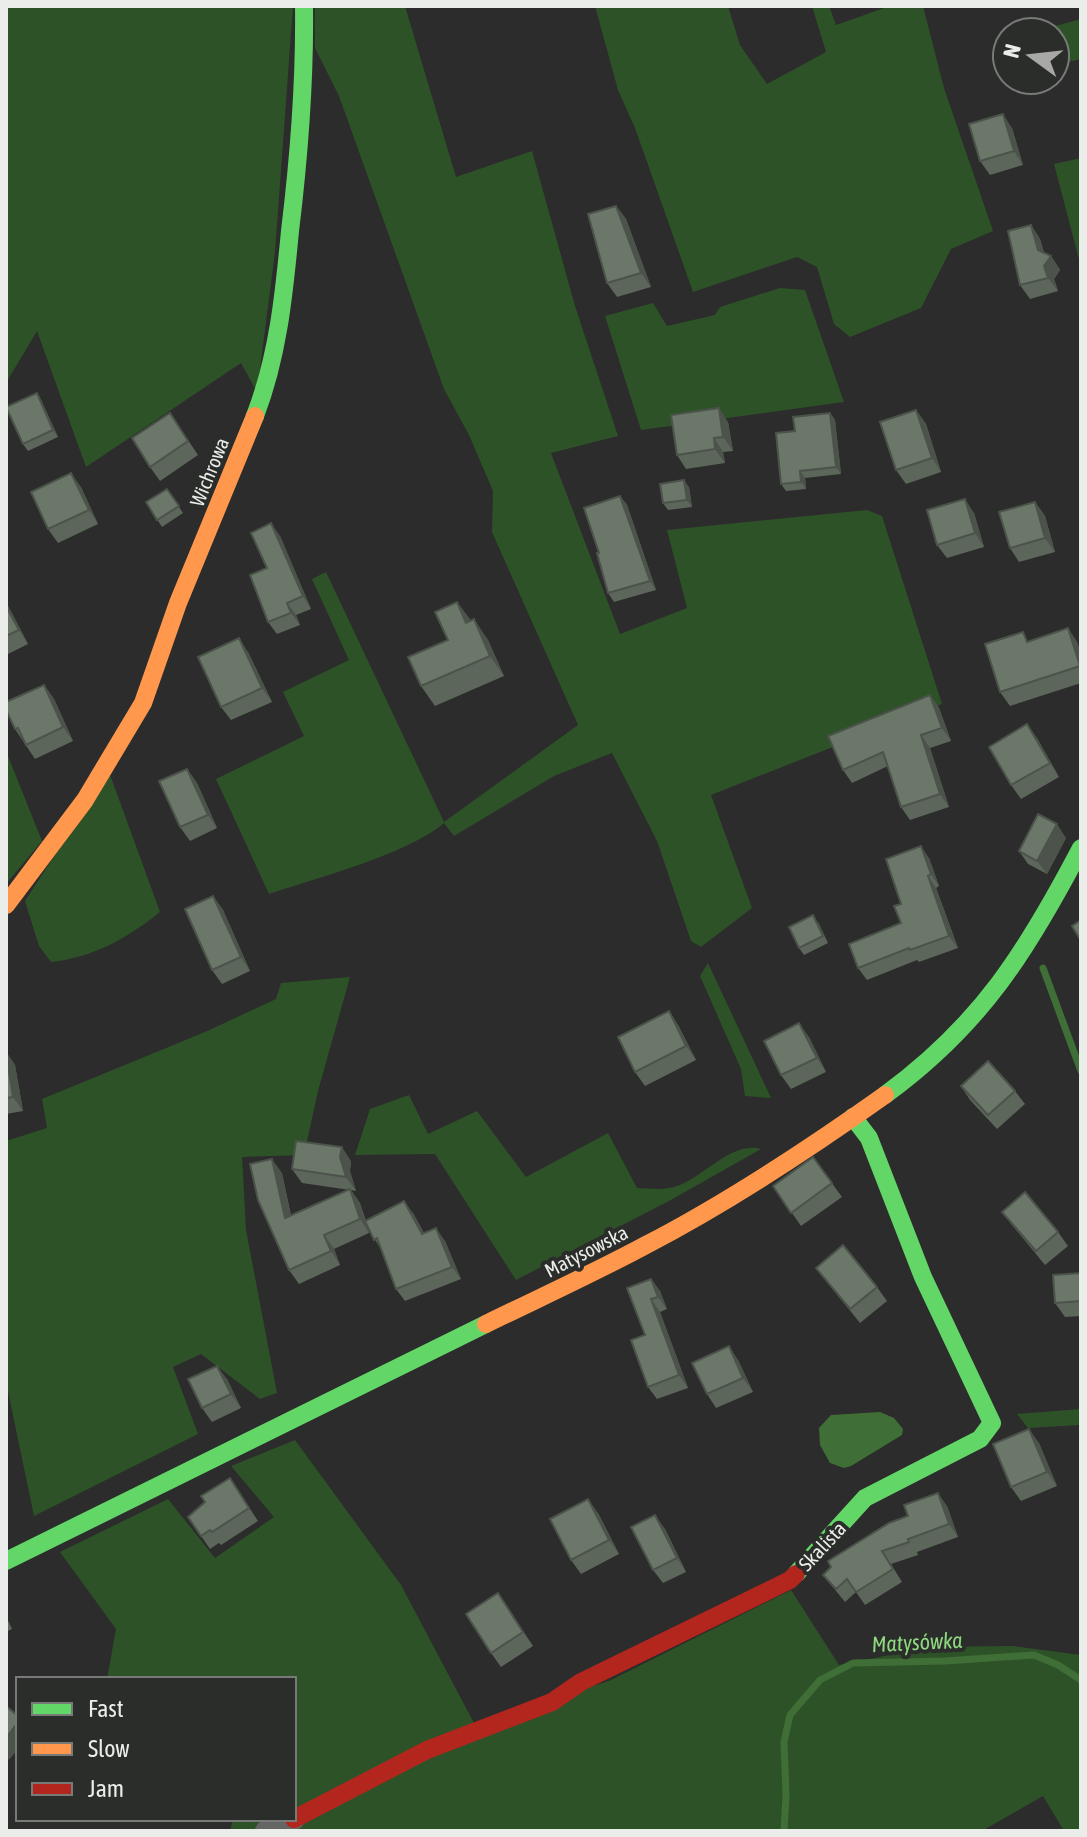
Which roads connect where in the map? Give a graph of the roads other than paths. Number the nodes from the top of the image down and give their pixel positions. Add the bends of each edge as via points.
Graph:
1 (304, 6) edge
2 (1081, 848) edge
3 (6, 905) edge
4 (853, 1117) junction
5 (6, 1561) edge
6 (296, 1818) edge
7 (289, 1821) edge
8 (266, 1831) edge

1 - 3 street, Wichrowa via 294,199 279,336 263,395 143,703 85,800
2 - 4 street, Matysowska via 1036,932 988,1002 942,1050
4 - 5 street, Matysowska via 645,1246
4 - 6 street, Skalista via 869,1138 923,1277 992,1423 980,1439 865,1498 790,1580 581,1682 552,1702 427,1750
7 - 8 street, Skalista

